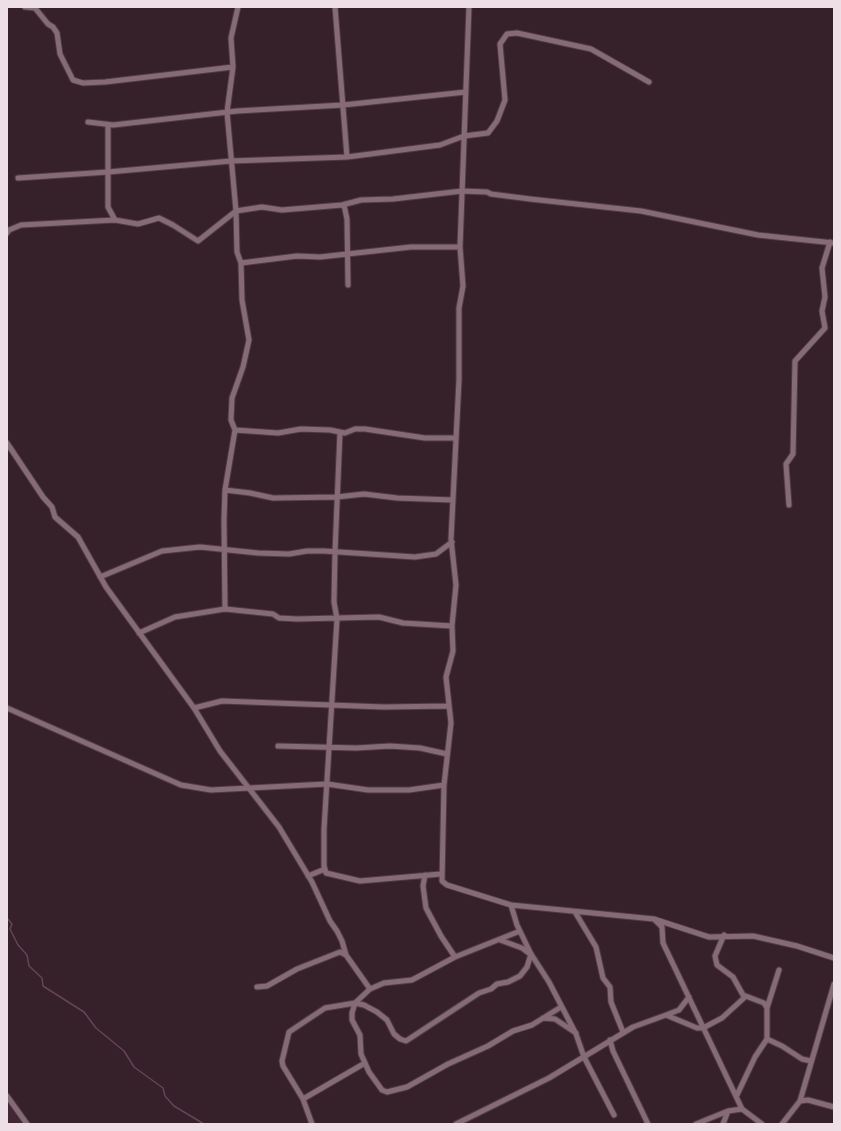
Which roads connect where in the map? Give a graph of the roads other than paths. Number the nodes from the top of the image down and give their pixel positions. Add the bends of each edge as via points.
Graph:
1 (25, 7) edge
2 (238, 7) edge
3 (334, 7) edge
4 (469, 7) edge
5 (233, 67) junction
6 (649, 82) dead end
7 (466, 92) junction
8 (342, 105) junction
9 (227, 112) junction
10 (88, 122) dead end
11 (108, 125) junction
12 (464, 136) junction
13 (347, 157) junction
14 (231, 161) junction
15 (108, 172) junction
16 (18, 178) dead end
17 (462, 190) junction
18 (344, 205) junction
19 (236, 211) junction
20 (115, 220) junction
21 (7, 233) edge
22 (832, 242) edge
23 (460, 247) junction
24 (348, 254) junction
25 (241, 263) junction
26 (348, 285) dead end
27 (235, 430) junction
28 (340, 432) junction
29 (456, 438) junction
30 (7, 443) edge
31 (225, 490) junction
32 (337, 496) junction
33 (453, 500) junction
34 (789, 505) dead end
35 (452, 542) junction
36 (224, 550) junction
37 (335, 552) junction
38 (100, 577) junction
39 (225, 609) junction
40 (337, 619) junction
41 (452, 626) junction
42 (139, 633) junction
43 (332, 705) junction
44 (449, 706) junction
45 (7, 708) edge
46 (194, 708) junction
47 (278, 746) dead end
48 (329, 747) junction
49 (447, 754) junction
50 (327, 784) junction
51 (444, 785) junction
52 (248, 787) junction
53 (325, 869) junction
54 (441, 874) junction
55 (425, 875) junction
56 (308, 876) junction
57 (511, 905) junction
58 (574, 912) junction
59 (654, 919) junction
60 (520, 931) junction
61 (724, 935) junction
62 (500, 940) junction
63 (531, 954) junction
64 (346, 955) junction
65 (455, 957) junction
66 (834, 958) edge
67 (779, 970) dead end
68 (834, 984) edge
69 (257, 987) dead end
70 (370, 989) junction
71 (690, 997) junction
72 (745, 997) junction
73 (355, 1003) junction
74 (561, 1007) junction
75 (767, 1008) junction
76 (666, 1015) junction
77 (543, 1018) junction
78 (703, 1028) junction
79 (623, 1032) junction
80 (576, 1034) junction
81 (767, 1039) junction
82 (610, 1040) junction
83 (584, 1057) junction
84 (811, 1061) junction
85 (365, 1063) junction
86 (737, 1095) junction
87 (7, 1096) edge
88 (303, 1099) junction
89 (800, 1101) junction
90 (834, 1107) edge
91 (742, 1109) junction
92 (728, 1111) junction
93 (614, 1115) dead end
94 (27, 1124) edge
95 (312, 1124) edge
96 (456, 1124) edge
97 (648, 1124) edge
98 (696, 1124) edge
99 (723, 1124) edge
100 (762, 1124) edge
101 (782, 1124) edge

1 - 5 street via 35,8 53,27 57,33 60,54 73,80 83,83
2 - 5 street via 231,38
3 - 8 street
4 - 7 street
5 - 9 street
6 - 12 street via 591,49 516,33 507,34 500,44 505,100 497,121 488,133
7 - 8 street
7 - 12 street
8 - 9 street
8 - 13 street
9 - 11 street
9 - 14 street
10 - 11 street
11 - 15 street
12 - 13 street via 440,145
12 - 17 street
13 - 14 street
14 - 15 street
14 - 19 street
15 - 16 street
15 - 20 street via 108,207
17 - 18 street via 393,199 360,200
17 - 22 street via 641,211 751,234
17 - 23 street
18 - 19 street via 282,210 262,207
18 - 24 street
19 - 20 street via 198,241 159,218 138,224
19 - 25 street via 237,252
20 - 21 street via 21,225
22 - 34 street via 822,268 825,297 822,311 825,328 795,361 793,454 786,464
23 - 24 street via 411,247
23 - 29 street via 463,286 459,308
24 - 25 street via 297,256
24 - 26 street
25 - 27 street via 242,300 249,340 232,398 231,420
27 - 28 street via 278,433 301,429
27 - 31 street
28 - 29 street via 365,429 425,438
28 - 32 street
29 - 33 street
30 - 38 street via 52,507 55,516 78,537
31 - 32 street via 273,498
31 - 36 street
32 - 33 street via 364,494
32 - 37 street
33 - 35 street
35 - 37 street via 436,554 415,557
35 - 41 street via 456,585
36 - 37 street via 289,554 307,551
36 - 38 street via 200,547 162,551
36 - 39 street
37 - 40 street via 334,602
38 - 42 street
39 - 40 street via 273,614 279,618
39 - 42 street via 175,617
40 - 41 street via 379,617 403,623
40 - 43 street
41 - 44 street via 453,651 446,676
42 - 46 street
43 - 44 street
43 - 46 street via 222,701
43 - 48 street
44 - 49 street via 451,723
45 - 52 street via 181,785 211,790
46 - 52 street via 220,751
47 - 48 street
48 - 49 street via 390,746 420,748
48 - 50 street
49 - 51 street
50 - 51 street via 368,790 409,790
50 - 52 street
50 - 53 street
51 - 54 street
52 - 56 street via 279,827
53 - 55 street via 326,873 360,881
53 - 56 street
54 - 55 street
54 - 57 street via 442,881 447,885
55 - 65 street via 426,908
56 - 64 street via 342,941
57 - 58 street
57 - 60 street
58 - 59 street
58 - 79 street via 596,947 603,978 610,987 611,1002
59 - 61 street via 709,937
59 - 71 street via 662,927 663,943
60 - 62 street
60 - 63 street
61 - 66 street via 753,936
61 - 72 street via 715,961 724,972 732,976
62 - 63 street
62 - 65 street
63 - 73 street via 528,967 520,976 479,993 406,1041 394,1034 387,1020 377,1012
63 - 74 street
64 - 69 street via 336,953 297,969 267,986
64 - 70 street
65 - 70 street via 412,980 384,983
67 - 75 street
68 - 84 street
70 - 73 street
71 - 76 street via 679,1010
71 - 78 street
72 - 75 street via 764,1003
72 - 78 street via 722,1018
73 - 85 street via 352,1020 360,1035
73 - 88 street via 325,1008 289,1032 282,1061
74 - 77 street
74 - 80 street
75 - 81 street
76 - 78 street
76 - 79 street
77 - 80 street via 555,1020
77 - 85 street via 441,1067 413,1084 390,1092 382,1090
78 - 86 street
79 - 82 street
80 - 83 street
81 - 84 street via 802,1059
81 - 86 street via 754,1057
82 - 83 street
82 - 97 street
83 - 93 street
83 - 96 street via 549,1078
84 - 89 street
85 - 88 street
86 - 91 street
87 - 94 street
88 - 95 street
89 - 90 street via 808,1100
89 - 101 street
91 - 92 street
91 - 100 street
92 - 98 street
92 - 99 street

